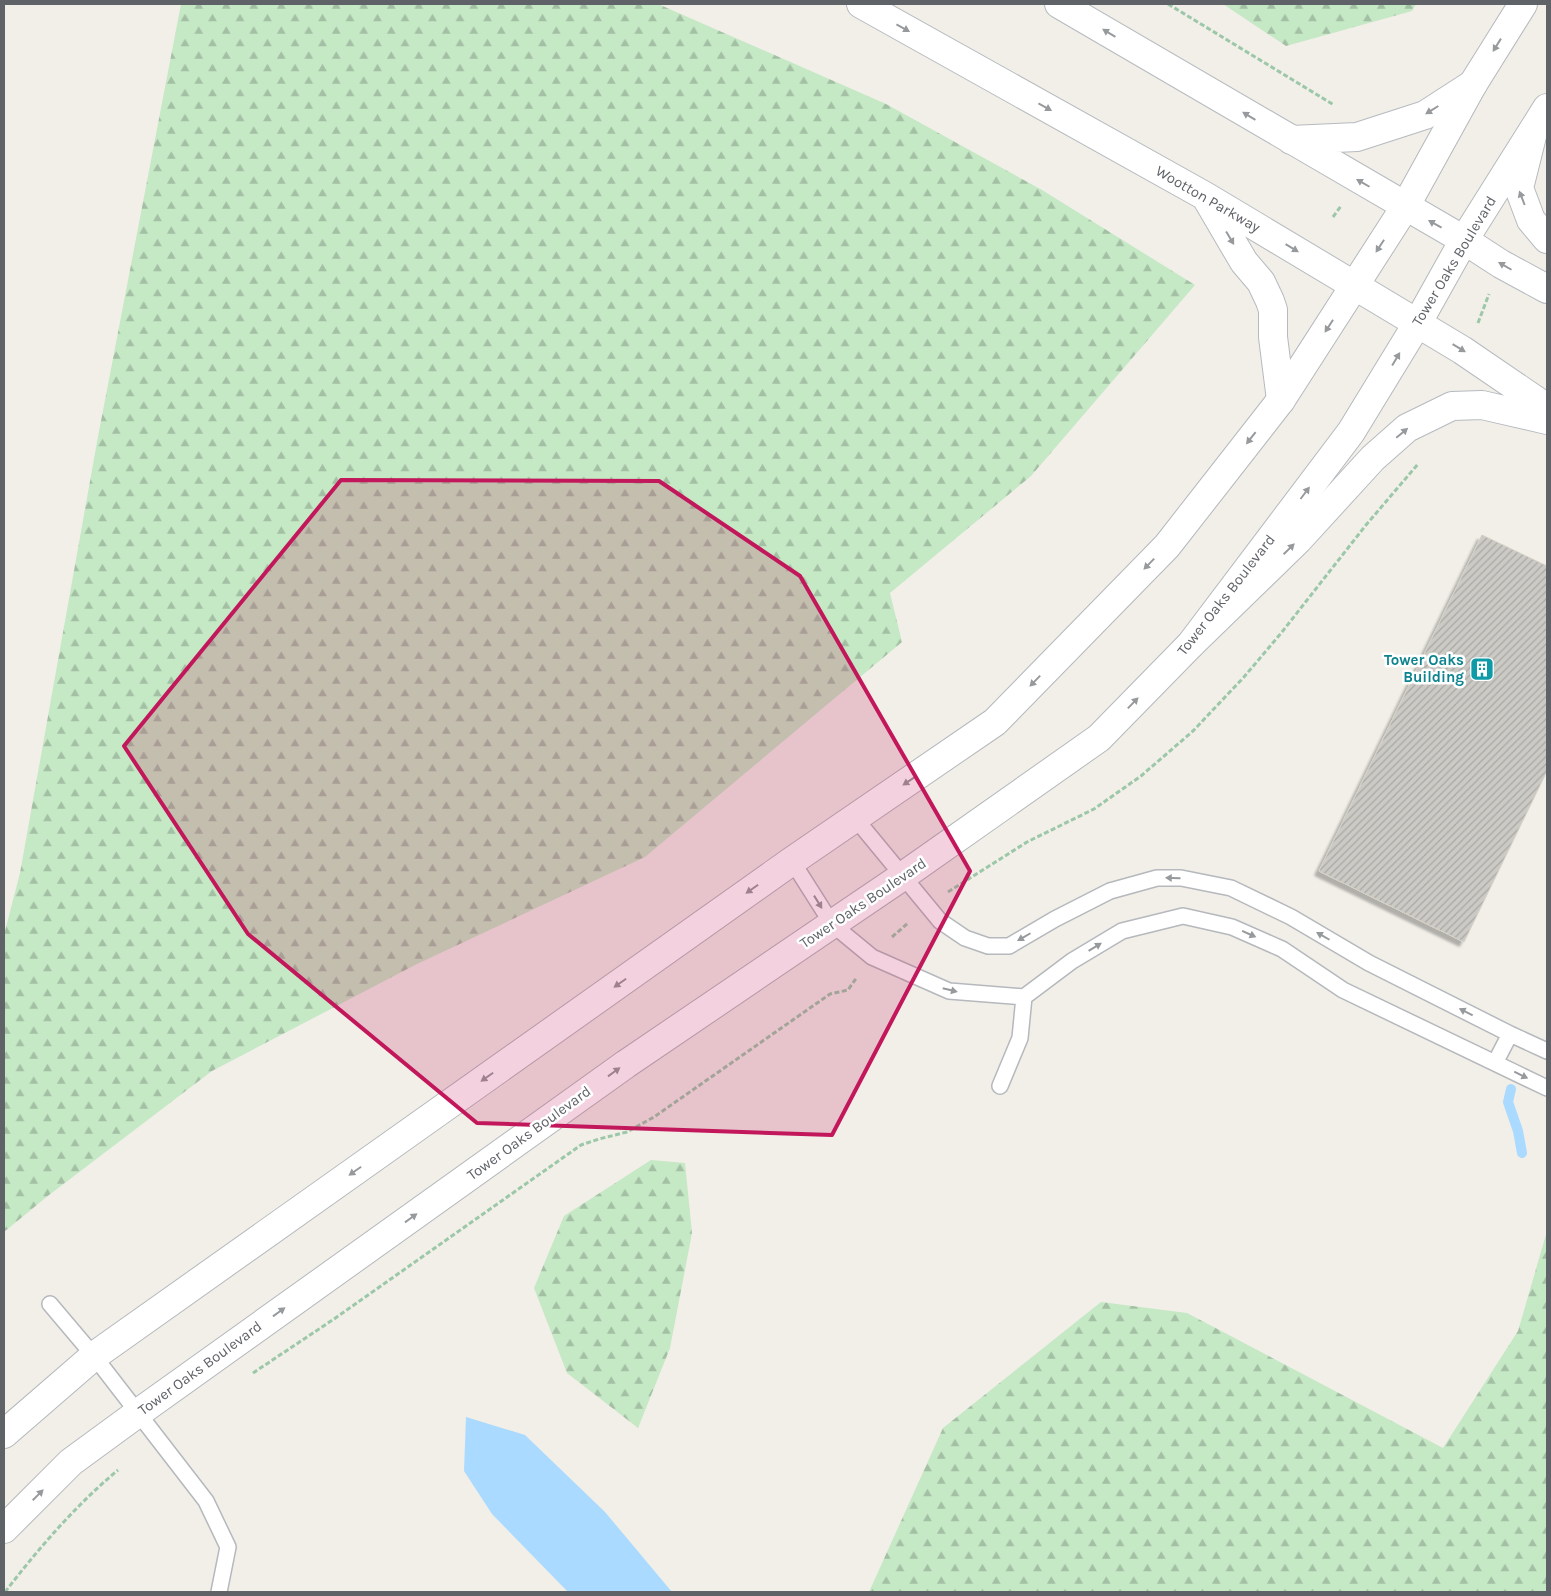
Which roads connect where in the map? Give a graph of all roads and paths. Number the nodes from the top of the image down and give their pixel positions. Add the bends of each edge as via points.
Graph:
1 (861, 4) edge
2 (1059, 4) edge
3 (1523, 4) edge
4 (1473, 84) junction
5 (1547, 108) edge
6 (1533, 132) junction
7 (1291, 140) junction
8 (1205, 196) junction
9 (1341, 205) dead end
10 (1405, 207) junction
11 (1333, 217) dead end
12 (1547, 239) edge
13 (1464, 240) junction
14 (1355, 285) junction
15 (1547, 289) edge
16 (1417, 324) junction
17 (1281, 400) junction
18 (1547, 408) edge
19 (1547, 420) edge
20 (1191, 644) junction
21 (855, 818) junction
22 (792, 861) junction
23 (903, 876) junction
24 (832, 924) junction
25 (1024, 997) junction
26 (1510, 1034) junction
27 (1547, 1051) edge
28 (1495, 1063) junction
29 (1000, 1086) dead end
30 (1547, 1088) edge
31 (50, 1304) dead end
32 (94, 1356) junction
33 (138, 1413) junction
34 (4, 1434) edge
35 (4, 1529) edge
36 (219, 1592) edge

1 -> 8 street, Wootton Parkway
7 -> 2 street
3 -> 4 street
4 -> 7 street via 1425,115 1357,137
4 - 10 street
5 - 6 street, Tower Oaks Boulevard
12 -> 6 street via 1531,220 1519,188
6 - 13 street, Tower Oaks Boulevard
10 -> 7 street
8 -> 14 street, Wootton Parkway
8 -> 17 street via 1270,301
9 - 11 path
13 -> 10 street
10 -> 14 street
15 -> 13 street
13 - 16 street, Tower Oaks Boulevard
14 - 16 street, Wootton Parkway
14 -> 17 street
16 -> 18 street, Wootton Parkway via 1462,350
20 -> 16 street, Tower Oaks Boulevard via 1351,432
17 -> 21 street via 1167,546 994,722
20 -> 19 street via 1298,540 1373,458 1407,428 1452,406 1482,405
23 -> 20 street, Tower Oaks Boulevard via 1099,738
21 - 22 street
21 - 23 lane
22 -> 24 lane
22 -> 32 street
23 - 24 street, Tower Oaks Boulevard
26 -> 23 lane via 1231,888 1181,878 1157,878 1110,891 1009,946 988,946 965,938 940,921
24 -> 25 lane via 872,957 949,992
33 -> 24 street, Tower Oaks Boulevard via 626,1064
25 -> 28 lane via 1072,961 1122,931 1183,916 1232,927 1282,948 1343,990
25 - 29 lane via 1020,1038
26 - 27 lane
26 - 28 lane
28 -> 30 lane
31 - 32 lane
32 - 33 lane
32 - 34 street
35 -> 33 street, Tower Oaks Boulevard via 71,1462
33 - 36 lane via 206,1501 228,1547

